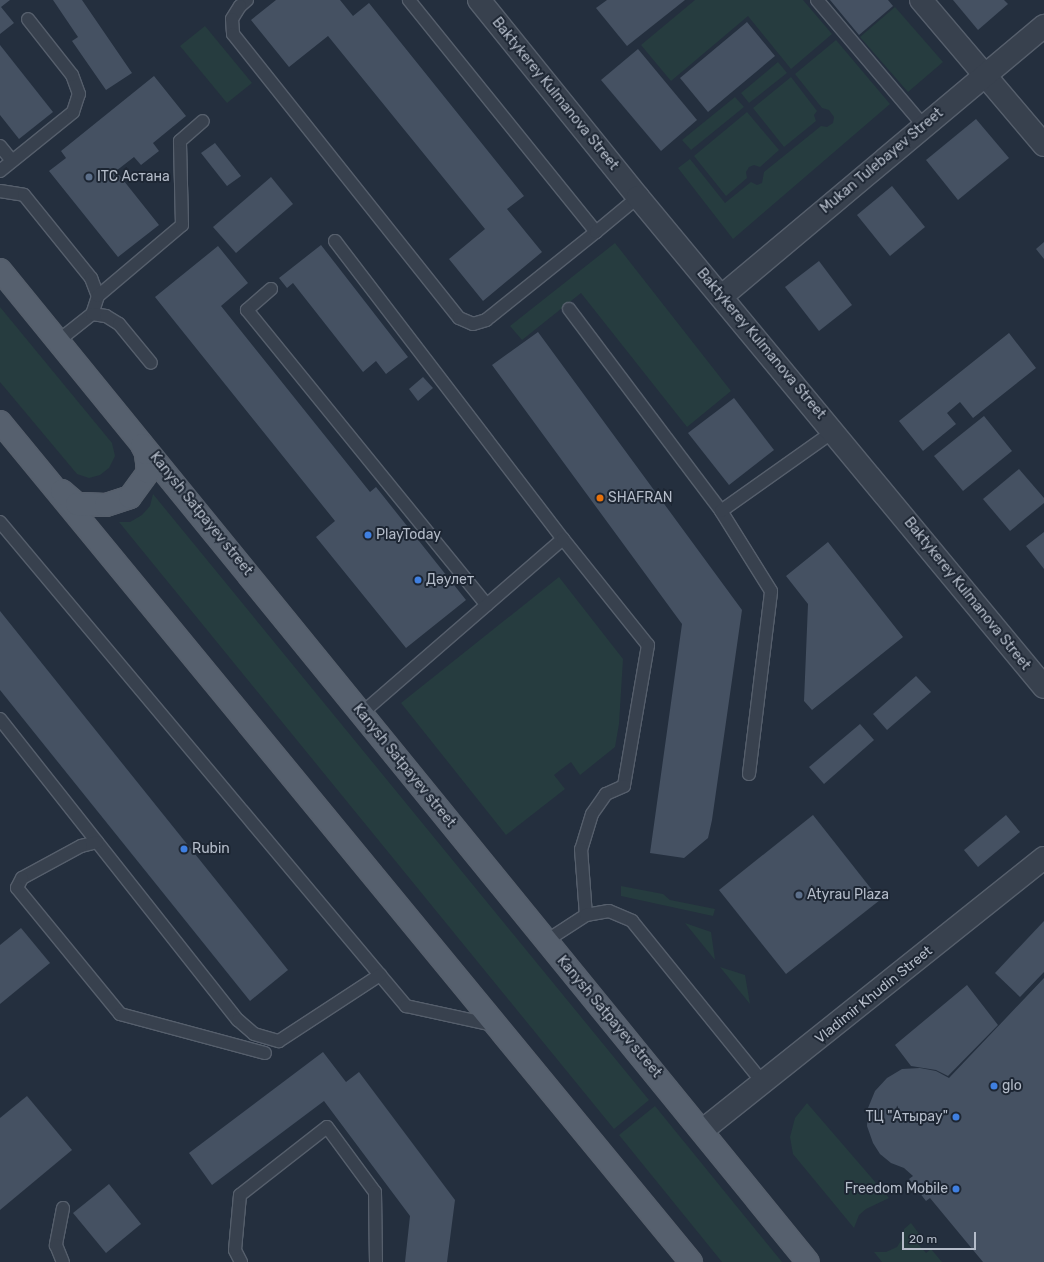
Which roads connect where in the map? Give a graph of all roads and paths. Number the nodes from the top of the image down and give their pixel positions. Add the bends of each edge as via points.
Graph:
1 (248, 0) edge
2 (409, 0) edge
3 (479, 0) edge
4 (817, 0) edge
5 (922, 0) edge
6 (28, 19) dead end
7 (1044, 26) edge
8 (985, 75) junction
9 (203, 121) dead end
10 (924, 126) junction
11 (1044, 145) edge
12 (0, 146) edge
13 (12, 161) junction
14 (0, 171) edge
15 (0, 191) edge
16 (638, 197) junction
17 (596, 232) junction
18 (335, 241) dead end
19 (0, 270) edge
20 (271, 289) dead end
21 (98, 296) junction
22 (721, 297) junction
23 (569, 309) dead end
24 (92, 314) junction
25 (58, 341) junction
26 (151, 363) dead end
27 (0, 422) edge
28 (834, 431) junction
29 (136, 434) junction
30 (46, 477) junction
31 (722, 511) junction
32 (0, 522) edge
33 (563, 539) junction
34 (487, 605) junction
35 (1044, 687) edge
36 (362, 713) junction
37 (0, 719) edge
38 (749, 774) dead end
39 (97, 842) junction
40 (1044, 858) edge
41 (586, 915) junction
42 (546, 942) junction
43 (380, 975) junction
44 (494, 1025) junction
45 (265, 1054) dead end
46 (762, 1083) junction
47 (703, 1130) junction
48 (63, 1208) dead end
49 (63, 1262) edge
50 (241, 1262) edge
51 (376, 1262) edge
52 (691, 1262) edge
53 (808, 1262) edge

1 - 17 lane via 240,6 232,19 233,34 459,318 473,324 486,320
2 - 17 lane
3 - 16 street, Baktykerey Kulmanova Street
4 - 10 lane
5 - 8 street
6 - 13 lane via 72,75 79,94 73,112
7 - 8 street, Mukan Tulebayev Street
8 - 10 street, Mukan Tulebayev Street
8 - 11 street
9 - 21 lane via 180,141 182,225
10 - 22 street, Mukan Tulebayev Street
12 - 13 lane
13 - 14 lane
15 - 21 lane via 24,195 91,278
16 - 17 lane
16 - 22 street, Baktykerey Kulmanova Street
18 - 33 lane
19 - 25 main road, Kanysh Satpayev street
20 - 34 lane via 247,310
21 - 24 lane
22 - 28 street, Baktykerey Kulmanova Street
23 - 31 lane
24 - 25 lane
24 - 26 lane via 106,316 119,324
25 - 29 main road, Kanysh Satpayev street
27 - 30 main road
28 - 31 lane
28 - 35 street, Baktykerey Kulmanova Street
29 - 30 main road via 146,453 148,472 130,497 106,505 78,504
29 - 36 main road, Kanysh Satpayev street
30 - 44 main road
31 - 38 lane via 771,591
32 - 43 lane
33 - 34 lane
33 - 41 lane via 648,645 624,786 606,794 592,814 581,849
34 - 36 lane
36 - 42 main road, Kanysh Satpayev street
37 - 39 lane
39 - 43 lane via 238,1020 254,1034 279,1041
39 - 45 lane via 81,846 22,878 17,888 120,1014
40 - 46 street, Vladimir Khudin Street
41 - 42 lane
41 - 46 lane via 609,911 632,921
42 - 47 main road, Kanysh Satpayev street
43 - 44 lane via 406,1006
44 - 52 main road
46 - 47 street, Vladimir Khudin Street
47 - 53 main road, Kanysh Satpayev street
48 - 49 lane via 56,1245
50 - 51 lane via 235,1250 240,1195 327,1127 375,1192

